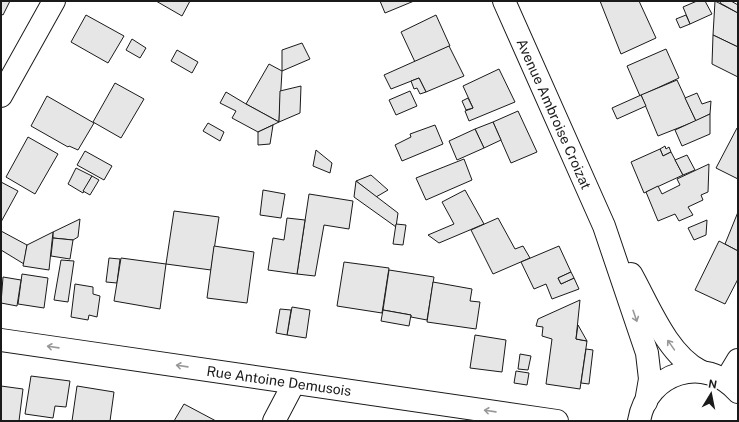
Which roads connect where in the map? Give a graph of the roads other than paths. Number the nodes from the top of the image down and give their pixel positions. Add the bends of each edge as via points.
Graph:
1 (54, 1) edge
2 (504, 1) edge
3 (1, 96) edge
4 (604, 226) junction
5 (1, 340) edge
6 (738, 360) edge
7 (700, 371) junction
8 (294, 383) junction
9 (732, 386) edge
10 (643, 411) edge
11 (274, 421) edge
12 (557, 421) edge

1 - 3 street
2 - 4 street, Avenue Ambroise Croizat
7 -> 4 street, Avenue Ambroise Croizat via 681,358 670,344
4 -> 10 street, Avenue Ambroise Croizat via 647,353 650,379
8 -> 5 street, Rue Antoine Demusois
6 - 9 street
7 - 9 street
7 - 10 street via 682,372 666,379 658,385
8 - 11 street
12 -> 8 street, Rue Antoine Demusois

